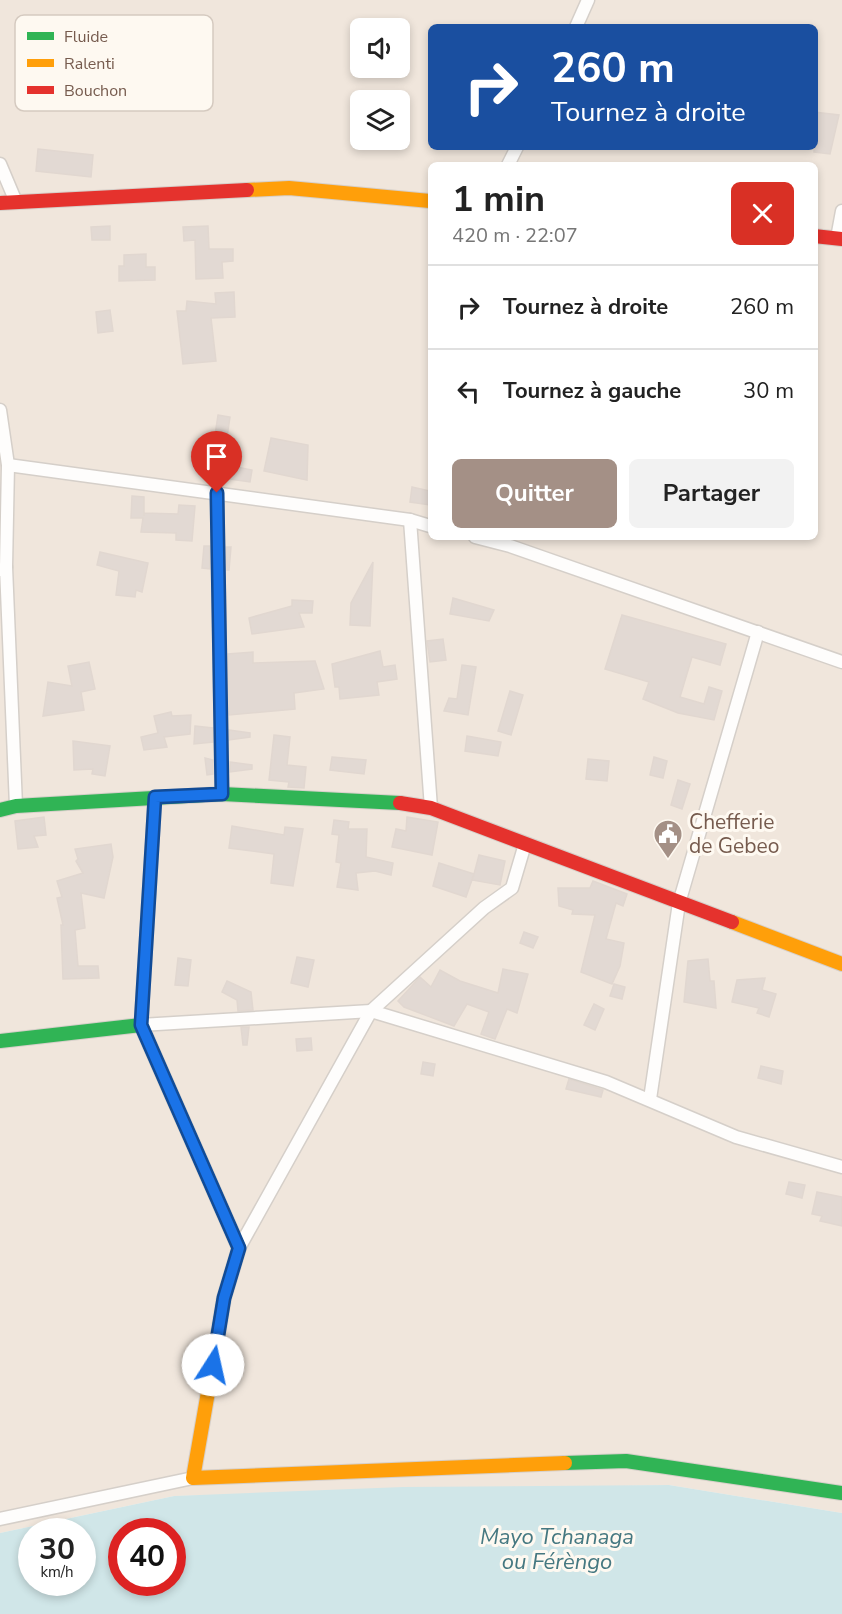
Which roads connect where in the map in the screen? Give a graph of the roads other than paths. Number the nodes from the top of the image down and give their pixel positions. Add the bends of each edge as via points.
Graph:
1 (588, 0) edge
2 (577, 24) edge
3 (0, 164) edge
4 (428, 201) edge
5 (16, 202) junction
6 (0, 203) edge
7 (842, 211) edge
8 (818, 236) edge
9 (840, 238) edge
10 (0, 410) edge
11 (8, 465) junction
12 (217, 493) junction
13 (410, 520) junction
14 (428, 525) edge
15 (487, 540) edge
16 (3, 569) edge
17 (758, 632) junction
18 (842, 662) edge
19 (222, 794) junction
20 (155, 797) junction
21 (16, 806) junction
22 (431, 808) junction
23 (0, 810) edge
24 (525, 844) junction
25 (679, 903) junction
26 (842, 964) edge
27 (371, 1011) junction
28 (141, 1025) junction
29 (0, 1041) edge
30 (650, 1099) junction
31 (842, 1167) edge
32 (239, 1248) junction
33 (193, 1478) junction
34 (842, 1493) edge
35 (0, 1519) edge

1 - 2 street
3 - 5 street
4 - 5 street via 290,188
5 - 6 street
7 - 9 street
8 - 9 street
10 - 11 street
11 - 12 street
11 - 16 street
12 - 13 street
12 - 19 street
13 - 14 street
13 - 22 street
15 - 17 street
16 - 21 street
17 - 18 street
17 - 25 street
19 - 20 street
19 - 22 street
20 - 21 street
20 - 28 street
21 - 23 street
22 - 24 street
24 - 25 street
24 - 27 street via 512,888 484,908
25 - 26 street
25 - 30 street
27 - 28 street
27 - 30 street
27 - 32 street
28 - 29 street
28 - 32 street
30 - 31 street via 736,1137
32 - 33 street via 224,1298
33 - 34 street via 626,1461
33 - 35 street

